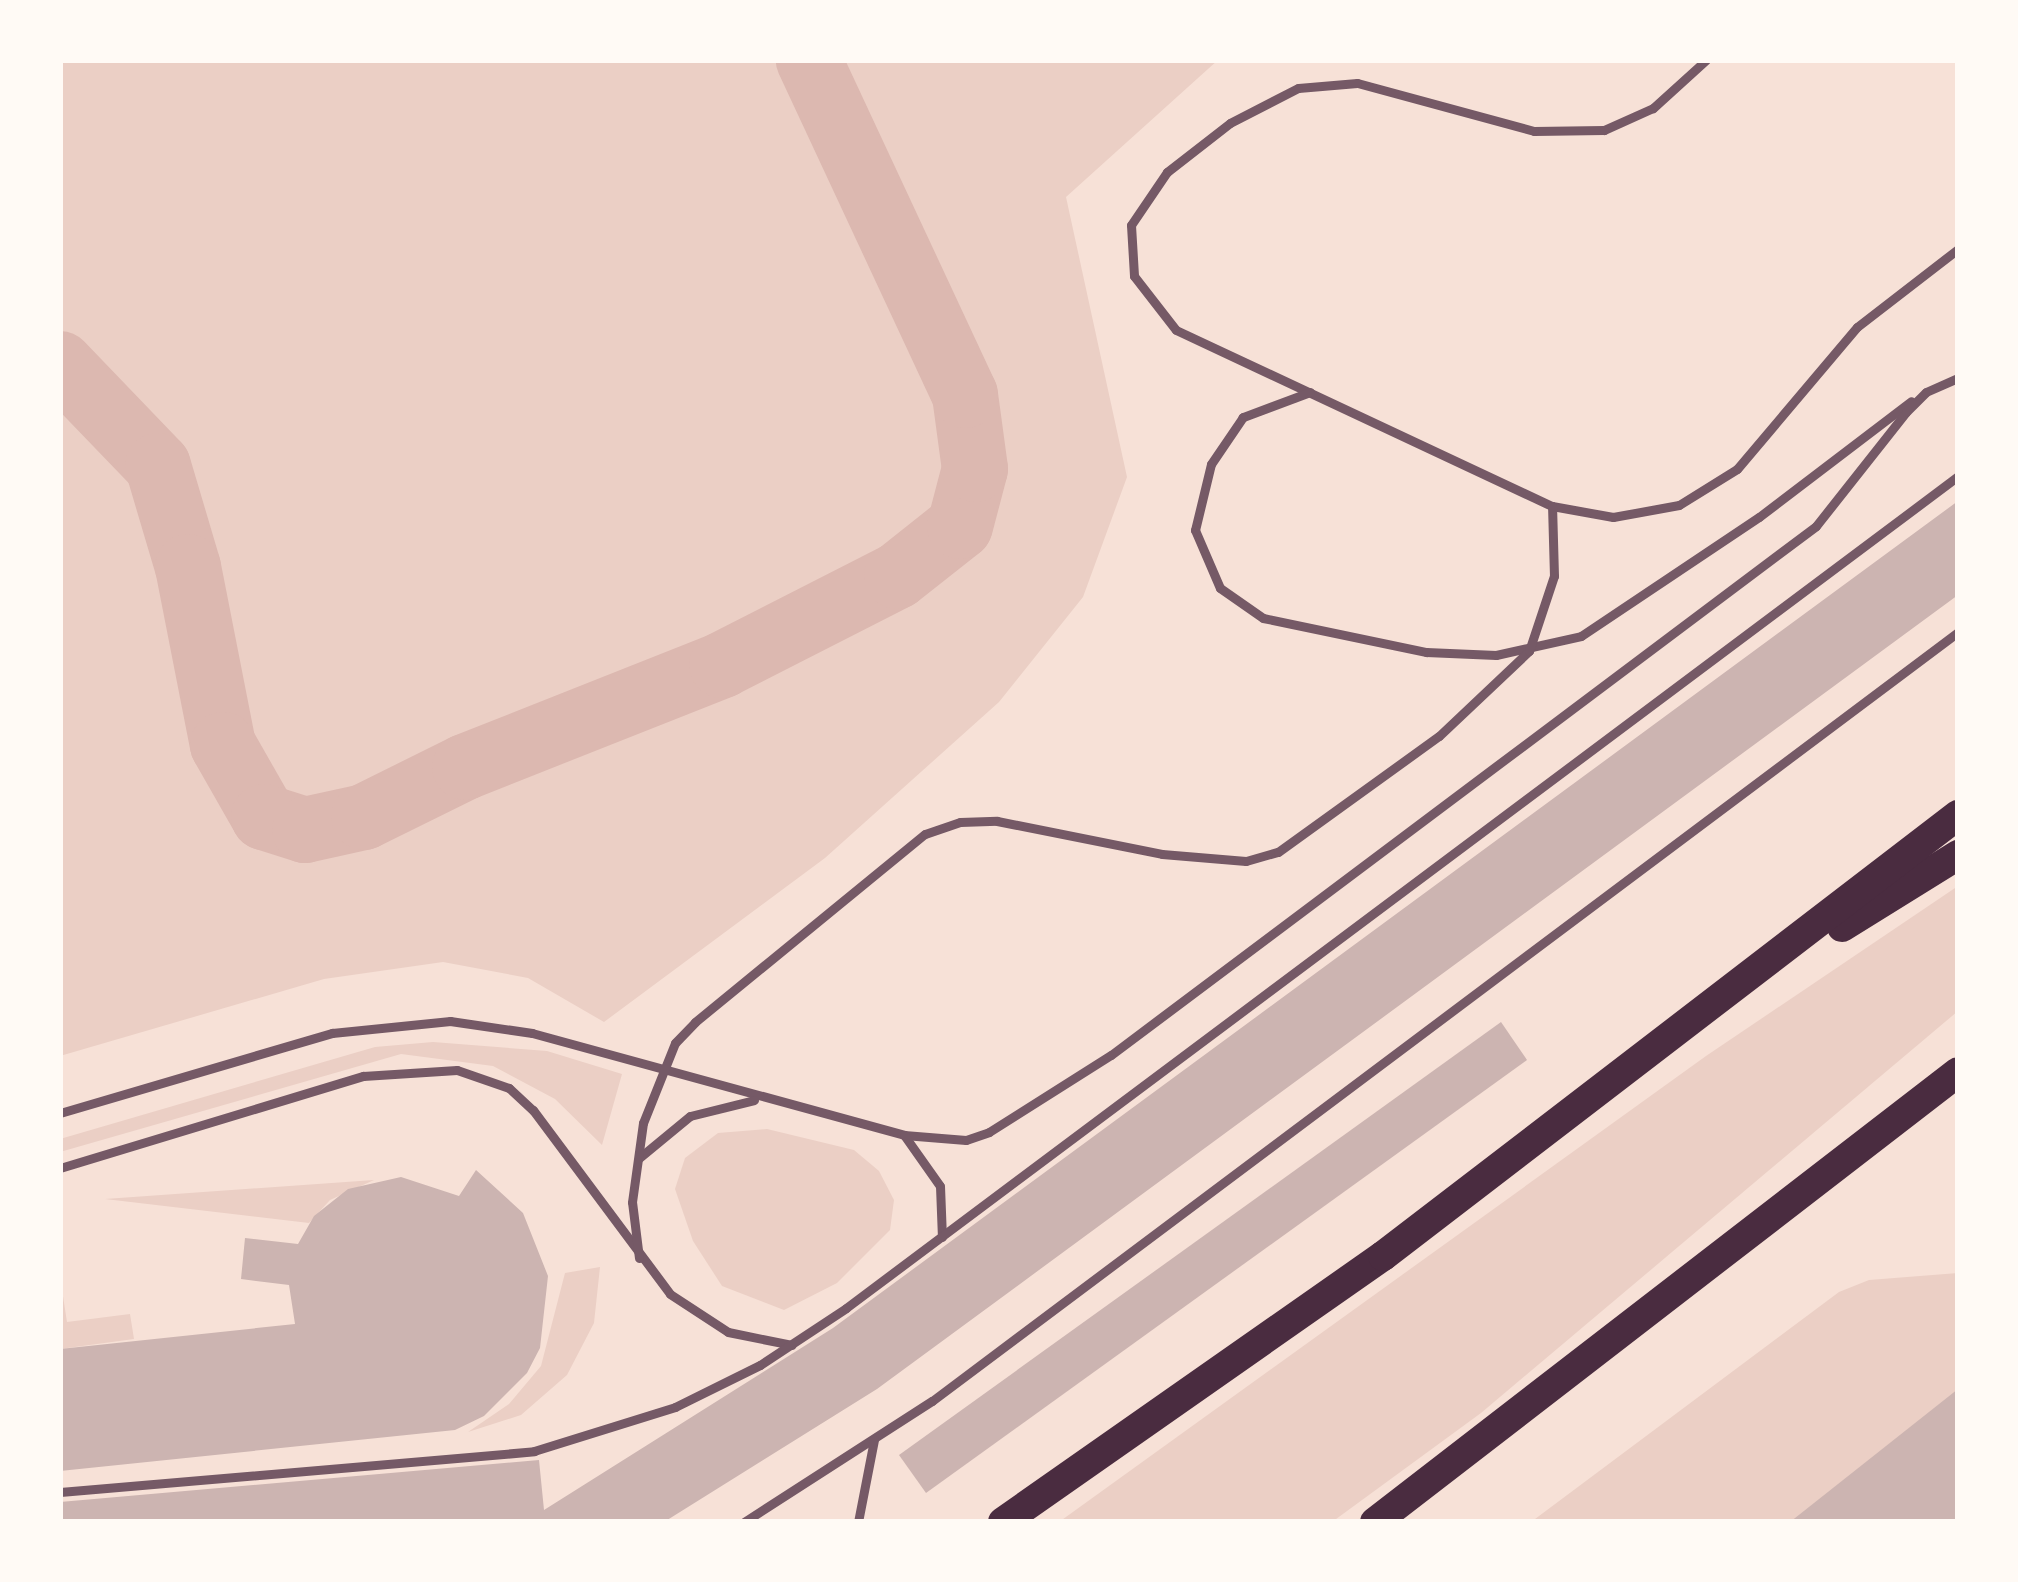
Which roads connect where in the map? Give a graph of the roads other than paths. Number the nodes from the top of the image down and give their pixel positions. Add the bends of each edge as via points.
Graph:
1 (1706, 60) edge
2 (1958, 249) edge
3 (1958, 378) edge
4 (1310, 392) junction
5 (1926, 392) junction
6 (1958, 476) edge
7 (1552, 506) junction
8 (1958, 632) edge
9 (1529, 651) junction
10 (1958, 815) edge
11 (1958, 855) edge
12 (1710, 1010) junction
13 (662, 1071) junction
14 (1958, 1072) edge
15 (761, 1099) junction
16 (60, 1113) edge
17 (904, 1136) junction
18 (636, 1162) junction
19 (60, 1168) edge
20 (942, 1237) junction
21 (639, 1258) junction
22 (792, 1345) junction
23 (874, 1440) junction
24 (60, 1492) edge
25 (744, 1522) edge
26 (858, 1522) edge
27 (1003, 1522) edge
28 (1376, 1522) edge

1 - 4 lane via 1653,108 1604,130 1534,131 1326,81 1230,123 1168,172 1130,225 1135,276 1152,307 1176,330
2 - 7 lane via 1857,327 1737,469 1679,505 1613,517
3 - 5 lane
4 - 7 lane
4 - 9 lane via 1243,417 1211,464 1195,530 1220,588 1263,618 1308,628 1426,652
5 - 9 lane via 1581,636
5 - 17 lane via 1816,526 1111,1055 989,1132 966,1140
6 - 20 lane
7 - 9 lane via 1553,576
8 - 23 lane
9 - 13 lane via 1439,736 1278,852 1246,861 1162,854 997,820 925,834 695,1022
10 - 12 highway
11 - 12 highway
12 - 27 highway via 1383,1256
13 - 15 lane
13 - 16 lane via 532,1034 450,1021 378,1023
13 - 18 lane
14 - 28 highway
15 - 17 lane
15 - 18 lane via 690,1116
17 - 20 lane via 940,1186
18 - 21 lane
19 - 21 lane via 363,1076 457,1070 509,1088 533,1110
20 - 22 lane
21 - 22 lane via 699,1316 728,1332
22 - 24 lane via 674,1407 534,1450
23 - 25 lane
23 - 26 lane

